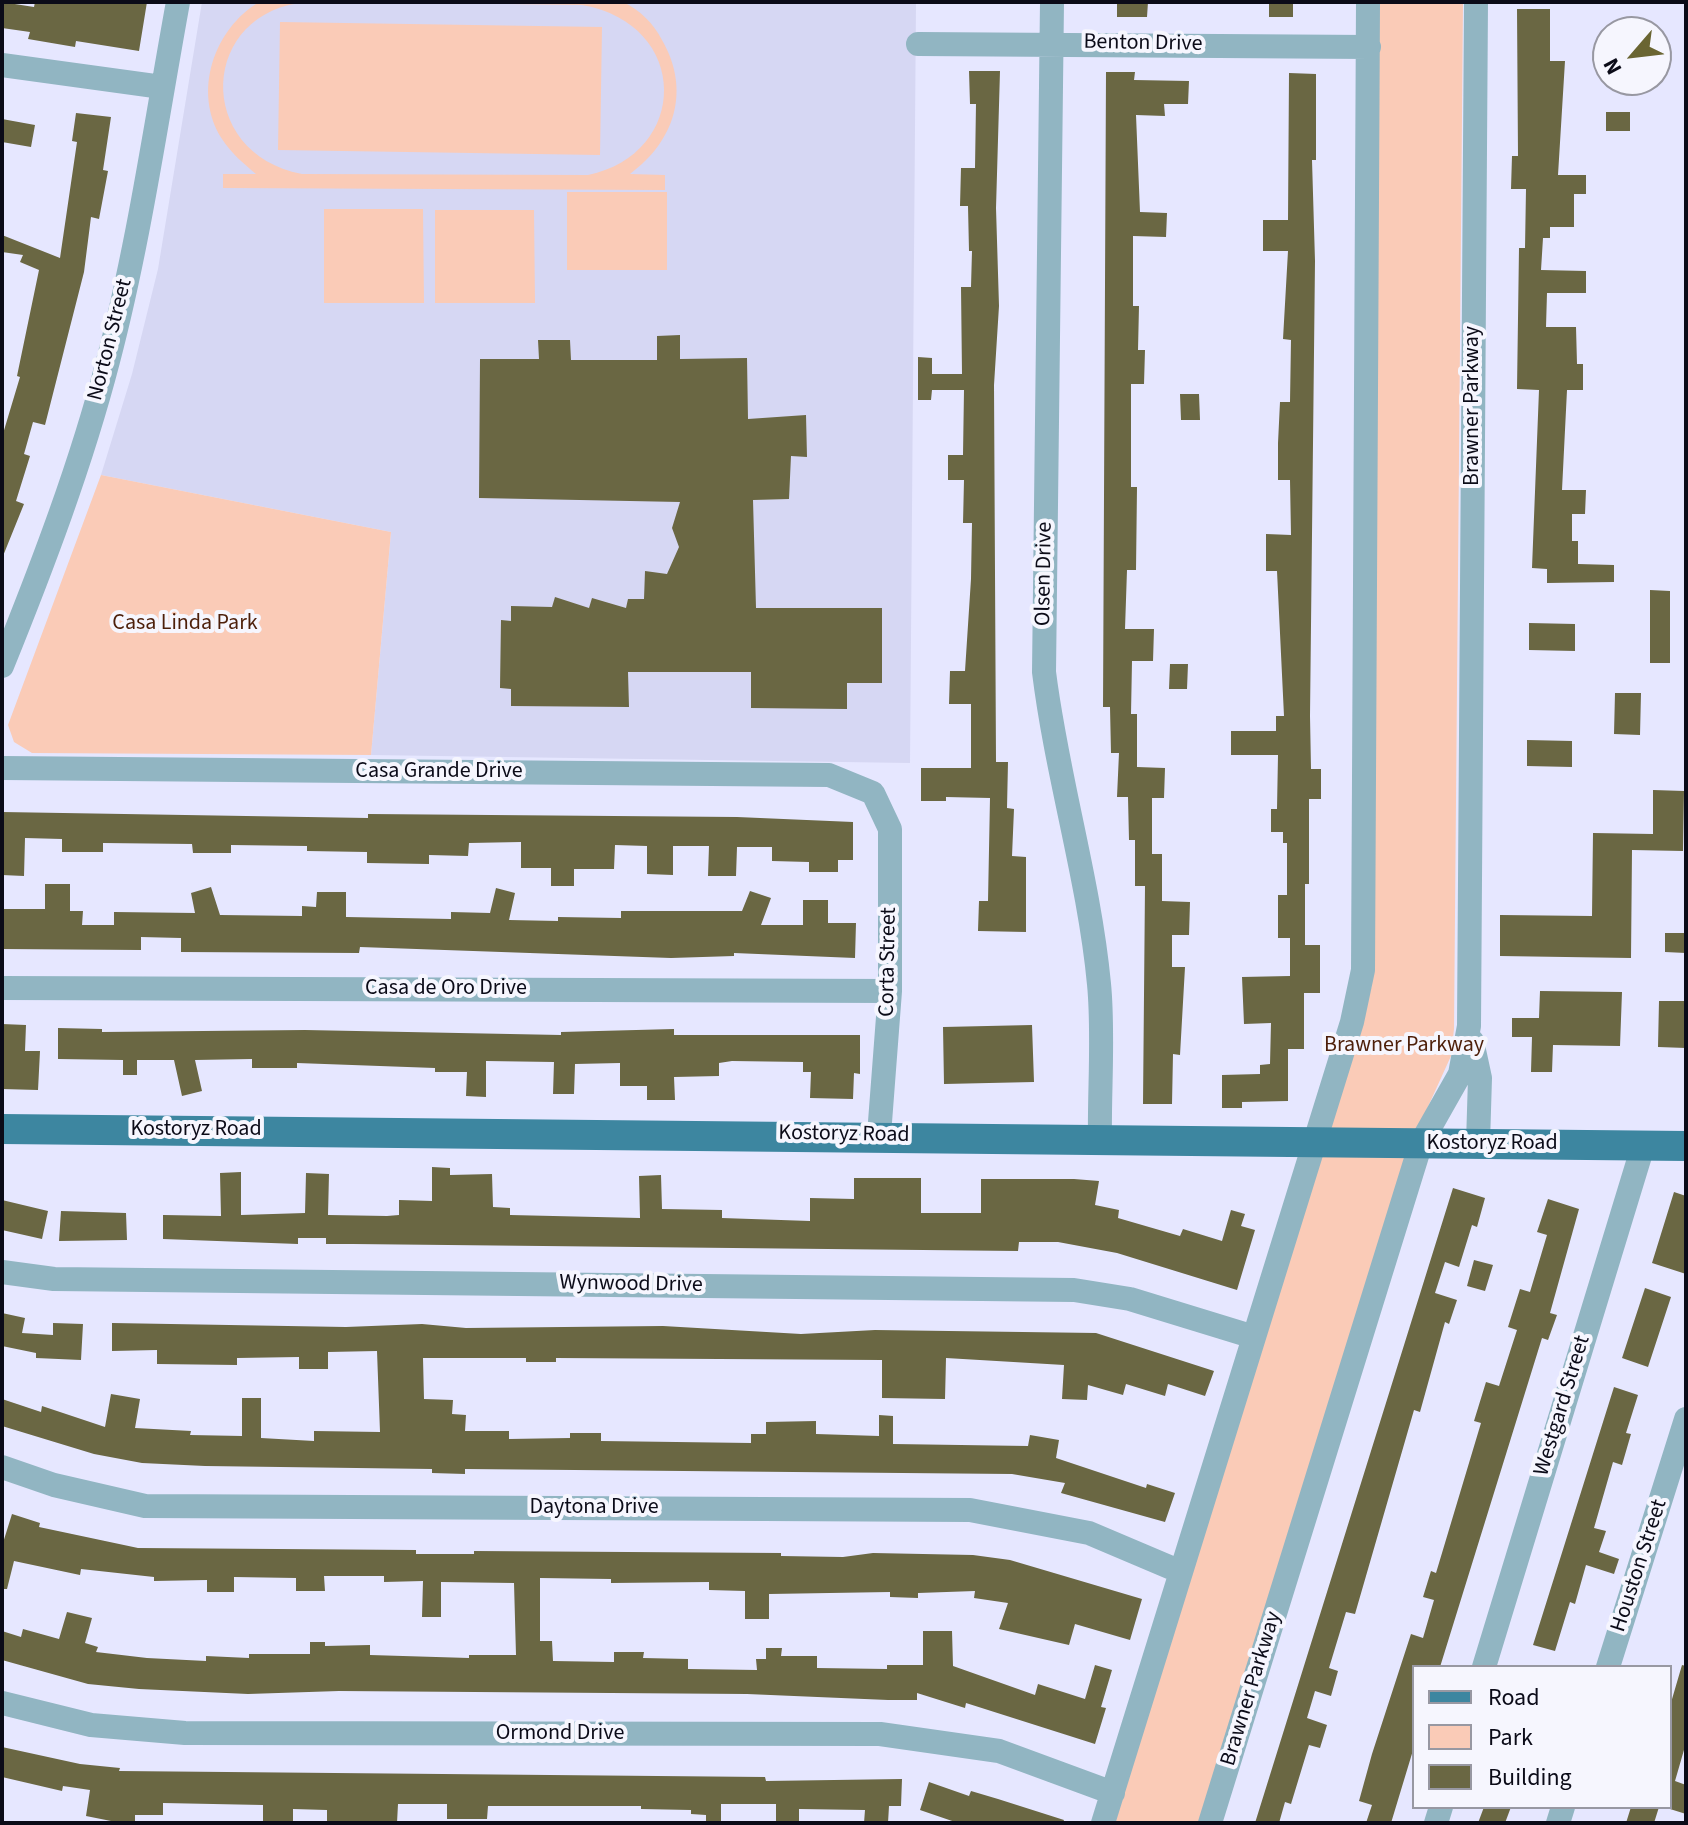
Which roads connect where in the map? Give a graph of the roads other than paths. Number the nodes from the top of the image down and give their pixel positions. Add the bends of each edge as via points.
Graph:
1 (178, 2) edge
2 (1052, 2) edge
3 (1368, 2) edge
4 (1476, 2) edge
5 (1052, 42) junction
6 (918, 44) dead end
7 (1369, 47) junction
8 (2, 65) edge
9 (162, 87) junction
10 (2, 666) edge
11 (2, 768) edge
12 (873, 793) joint
13 (2, 988) edge
14 (890, 991) junction
15 (1469, 1026) junction
16 (2, 1129) edge
17 (879, 1135) junction
18 (1100, 1142) junction
19 (1421, 1143) junction
20 (1478, 1143) junction
21 (1314, 1144) junction
22 (1643, 1146) junction
23 (1686, 1146) edge
24 (2, 1272) edge
25 (1254, 1337) junction
26 (1686, 1419) edge
27 (2, 1467) edge
28 (1181, 1572) junction
29 (1485, 1665) edge
30 (1609, 1665) edge
31 (2, 1703) edge
32 (1113, 1793) junction
33 (1103, 1823) edge
34 (1210, 1823) edge

1 - 9 street, Norton Street
2 - 5 street, Olsen Drive
3 - 7 street
4 - 15 street, Brawner Parkway
5 - 6 street, Benton Drive
5 - 7 street, Benton Drive
5 - 18 street, Olsen Drive via 1044,672 1099,985
7 - 21 street via 1363,970
8 - 9 street
9 - 10 street, Norton Street via 142,210 108,361 37,578
11 - 12 street, Casa Grande Drive via 829,775
12 - 14 street, Corta Street via 890,829
13 - 14 street, Casa de Oro Drive
14 - 17 street, Corta Street
15 - 19 street, Brawner Parkway via 1460,1074
15 - 20 street via 1480,1078
16 - 17 main road, Kostoryz Road
17 - 18 main road, Kostoryz Road
18 - 21 main road, Kostoryz Road
19 - 20 main road, Kostoryz Road
19 - 21 main road, Kostoryz Road
19 - 34 street, Brawner Parkway
20 - 22 main road, Kostoryz Road
21 - 25 street
22 - 23 main road, Kostoryz Road
22 - 29 street, Westgard Street
24 - 25 street, Wynwood Drive via 54,1279 1074,1290 1130,1299
25 - 28 street
26 - 30 street, Houston Street
27 - 28 street, Daytona Drive via 145,1506 970,1510 1089,1533
28 - 32 street
31 - 32 street, Ormond Drive via 91,1725 185,1733 880,1734 999,1751
32 - 33 street

